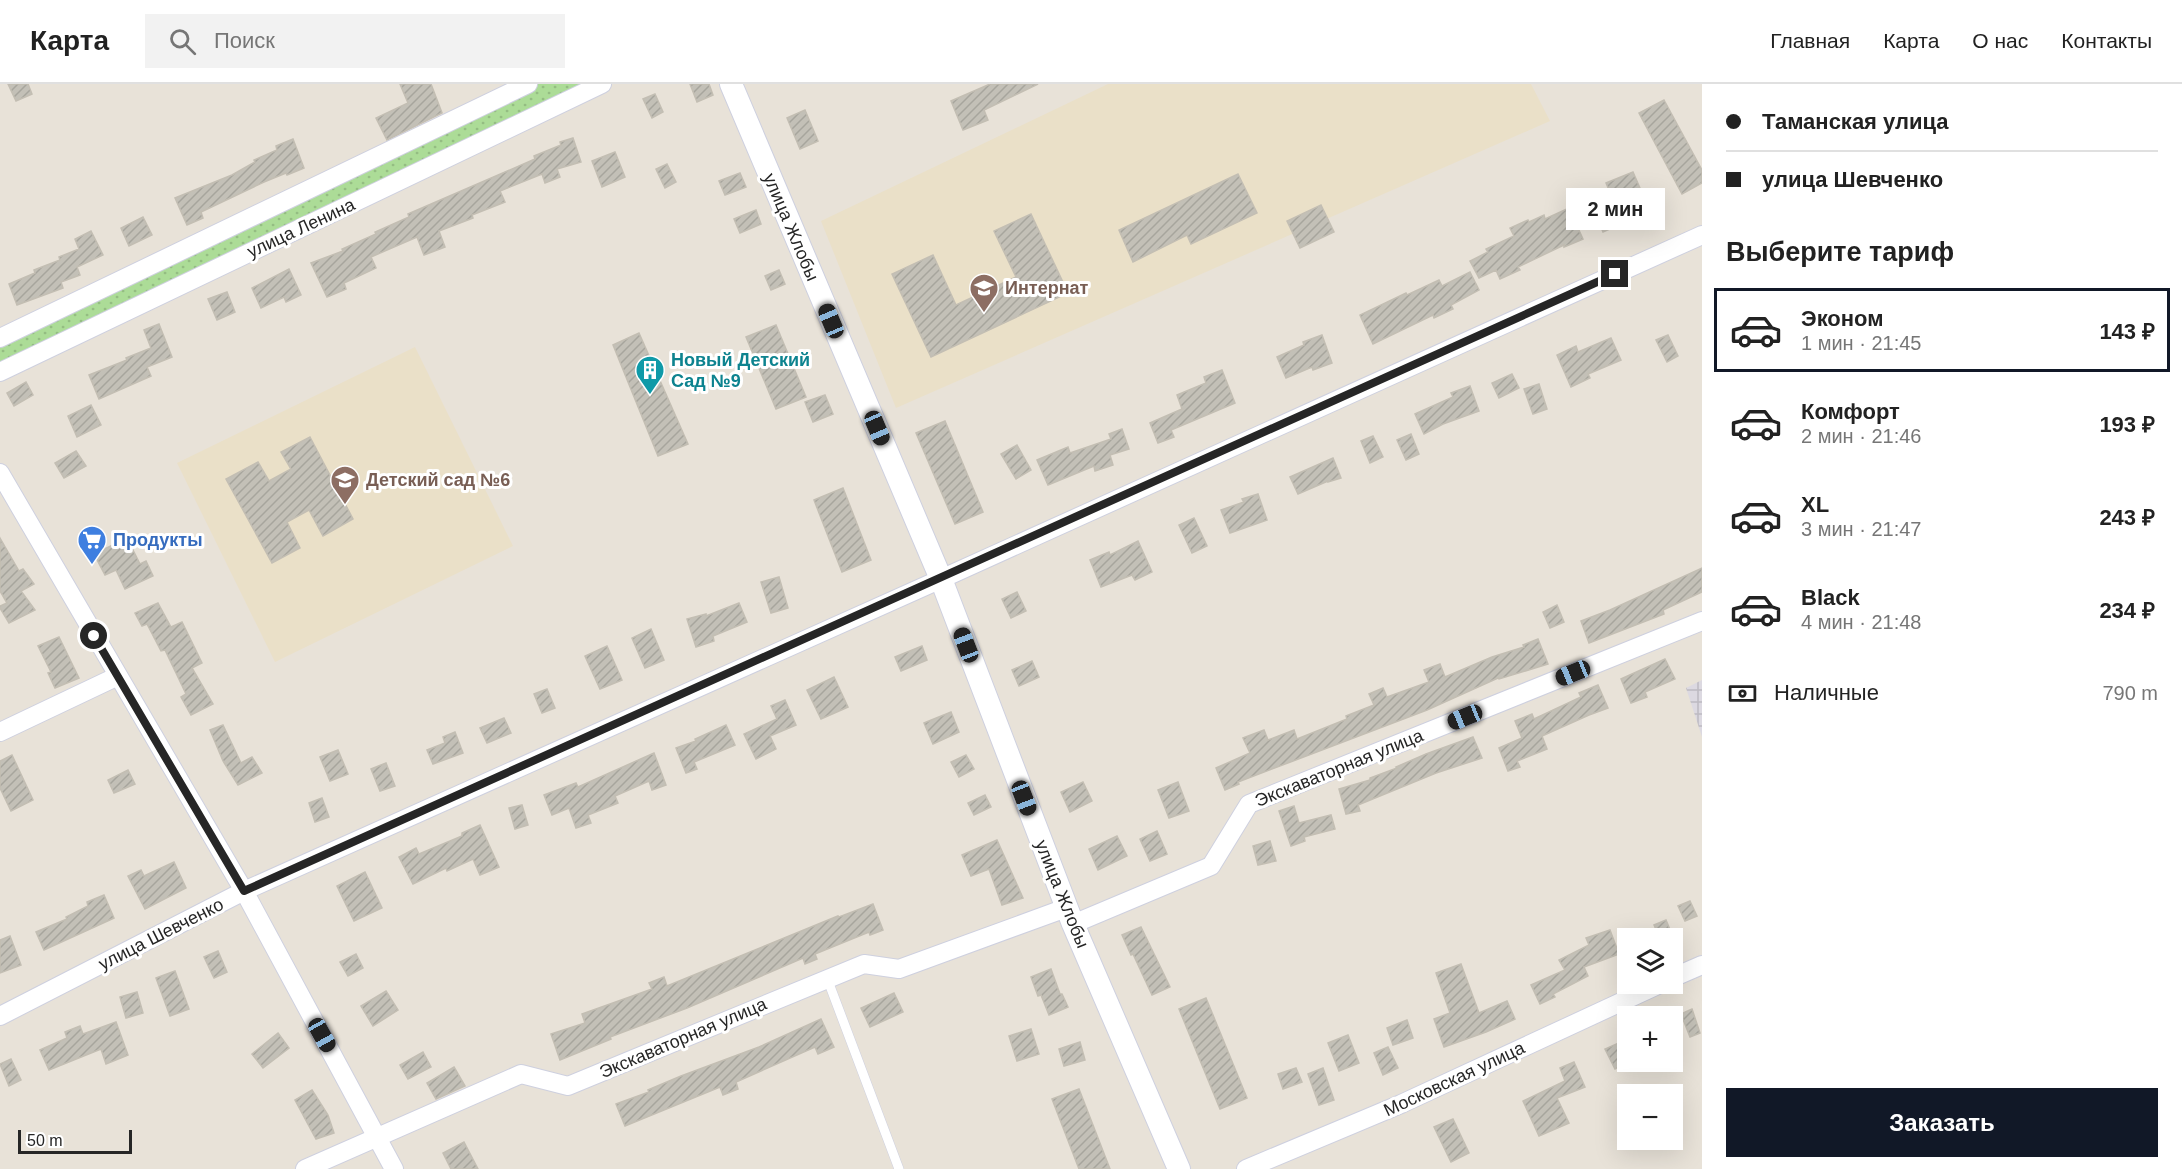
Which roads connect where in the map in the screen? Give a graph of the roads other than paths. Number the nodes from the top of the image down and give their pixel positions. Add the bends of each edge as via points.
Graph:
1 (528, 84) edge
2 (602, 84) edge
3 (731, 84) edge
4 (1702, 235) edge
5 (0, 338) edge
6 (0, 372) edge
7 (0, 473) edge
8 (941, 579) junction
9 (1702, 621) edge
10 (118, 676) junction
11 (0, 732) edge
12 (244, 891) junction
13 (1070, 916) junction
14 (1702, 964) edge
15 (1683, 973) edge
16 (827, 978) junction
17 (1638, 994) edge
18 (0, 1016) edge
19 (377, 1138) junction
20 (305, 1169) edge
21 (394, 1169) edge
22 (899, 1169) edge
23 (1179, 1169) edge
24 (1246, 1169) edge

1 - 5 street, улица Ленина
2 - 6 street, улица Ленина
3 - 8 street, улица Жлобы
4 - 8 street, улица Шевченко
7 - 10 street
8 - 12 street, улица Шевченко
8 - 13 street, улица Жлобы
9 - 13 street, Экскаваторная улица via 1249,804 1211,866
10 - 11 street
10 - 12 street
12 - 18 street, улица Шевченко
12 - 19 street
13 - 16 street, Экскаваторная улица via 899,969 864,964
13 - 23 street, улица Жлобы
14 - 15 street
16 - 19 street, Экскаваторная улица via 568,1086 521,1074
16 - 22 lane
17 - 24 street, Московская улица via 1401,1104
19 - 20 street, Экскаваторная улица
19 - 21 street

